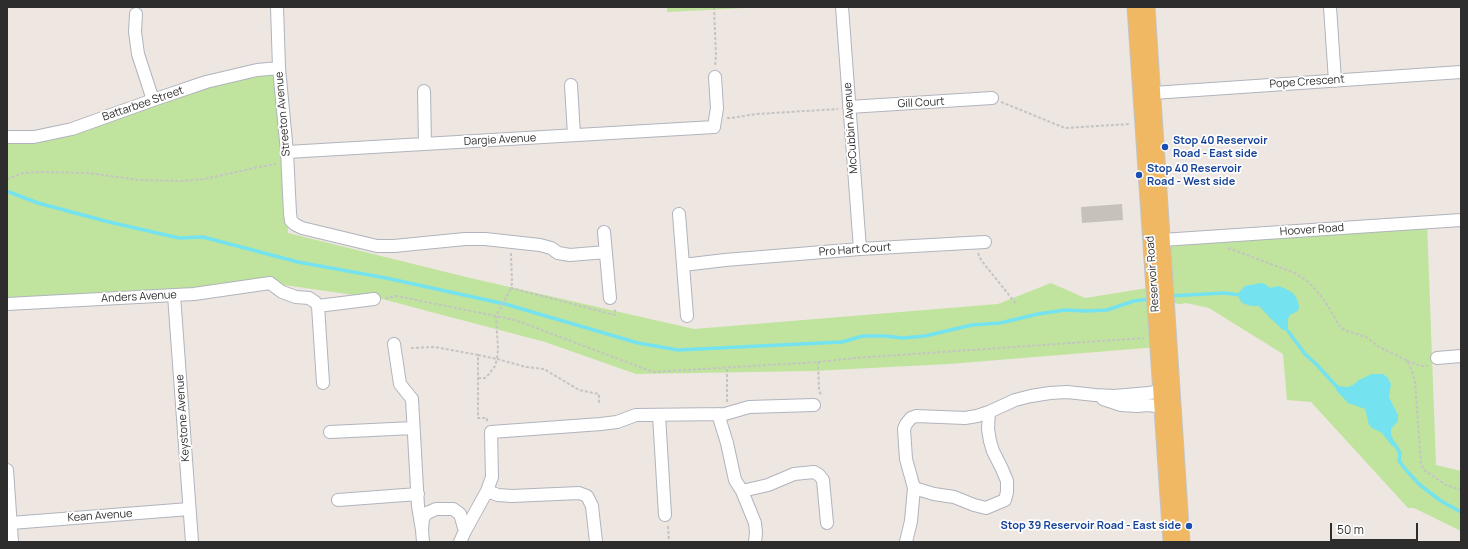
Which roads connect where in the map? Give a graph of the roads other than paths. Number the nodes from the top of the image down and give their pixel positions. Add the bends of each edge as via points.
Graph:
1 (277, 7) edge
2 (842, 7) edge
3 (1135, 7) edge
4 (1147, 7) edge
5 (1330, 7) edge
6 (136, 14) dead end
7 (279, 68) junction
8 (1461, 72) edge
9 (715, 77) road end
10 (1335, 81) junction
11 (571, 85) dead end
12 (424, 91) dead end
13 (1147, 93) junction
14 (992, 98) road end
15 (154, 100) junction
16 (849, 107) junction
17 (574, 135) junction
18 (7, 138) edge
19 (425, 144) junction
20 (287, 157) junction
21 (679, 214) dead end
22 (1461, 220) edge
23 (604, 232) dead end
24 (1157, 240) junction
25 (985, 242) dead end
26 (860, 249) junction
27 (606, 252) junction
28 (683, 265) junction
29 (174, 295) junction
30 (610, 298) road end
31 (374, 299) road end
32 (7, 304) edge
33 (318, 306) junction
34 (687, 316) dead end
35 (1162, 318) junction
36 (394, 344) dead end
37 (1461, 356) edge
38 (1439, 358) road end
39 (323, 383) dead end
40 (1161, 391) junction
41 (1095, 395) junction
42 (814, 405) road end
43 (1162, 407) junction
44 (989, 412) junction
45 (722, 413) junction
46 (659, 415) junction
47 (413, 428) junction
48 (330, 432) dead end
49 (7, 470) edge
50 (914, 488) junction
51 (742, 491) junction
52 (418, 494) junction
53 (484, 496) junction
54 (338, 500) dead end
55 (189, 509) junction
56 (436, 509) junction
57 (453, 509) junction
58 (665, 515) road end
59 (11, 523) junction
60 (827, 523) dead end
61 (465, 531) junction
62 (423, 536) edge
63 (12, 542) edge
64 (192, 542) edge
65 (460, 542) edge
66 (596, 542) edge
67 (755, 542) edge
68 (906, 542) edge
69 (1171, 542) edge
70 (1182, 542) edge

1 - 7 street, Streeton Avenue
2 - 16 street, McCubbin Avenue
3 - 13 main road, Reservoir Road
4 - 13 main road, Reservoir Road
5 - 10 street
6 - 15 street via 138,54
7 - 15 street, Battarbee Street via 257,70 206,82
7 - 20 street, Streeton Avenue
8 - 10 street, Pope Crescent
9 - 17 street, Dargie Avenue via 715,122
10 - 13 street, Pope Crescent
11 - 17 street
12 - 19 street
13 - 24 main road, Reservoir Road
13 - 24 main road, Reservoir Road via 1143,124
14 - 16 street, Gill Court
15 - 18 street, Battarbee Street via 72,129 34,137
16 - 26 street, McCubbin Avenue
17 - 19 street, Dargie Avenue
19 - 20 street, Dargie Avenue
20 - 27 street, Streeton Avenue via 291,221 302,228 377,246 465,239 540,245 552,248 558,253
21 - 28 street
22 - 24 street, Hoover Road
23 - 27 street
24 - 35 main road, Reservoir Road
25 - 26 street, Pro Hart Court
26 - 28 street, Pro Hart Court
27 - 30 street
28 - 34 street
29 - 32 street, Anders Avenue
29 - 33 street, Anders Avenue via 270,283 282,292 309,298
29 - 55 street, Keystone Avenue
31 - 33 street
33 - 39 street
35 - 40 main road, Reservoir Road via 1158,337
35 - 70 main road, Reservoir Road
36 - 47 street via 400,384 412,399
37 - 38 street
40 - 41 street via 1114,396
40 - 43 main road, Reservoir Road
41 - 43 street via 1121,405
41 - 44 street via 1067,392 1031,396
42 - 45 street via 749,408
43 - 69 main road, Reservoir Road
44 - 50 street via 965,418 911,418 906,424 903,438
44 - 50 street via 990,441 1007,481 1005,500 986,508 954,497
45 - 46 street
45 - 51 street via 735,480
46 - 53 street via 636,416 601,424 491,432 492,477
46 - 58 street
47 - 48 street
47 - 52 street
49 - 59 street
50 - 68 street
51 - 60 street via 768,485 794,474 814,472 823,480
51 - 67 street via 755,523
52 - 54 street
52 - 56 street via 422,504
52 - 62 street
53 - 57 street via 476,505
53 - 61 street
53 - 66 street via 579,493 587,496 592,506
55 - 59 street, Kean Avenue
55 - 64 street, Keystone Avenue
56 - 57 street
56 - 62 street via 423,518
57 - 61 street via 460,514
59 - 63 street
61 - 65 street

